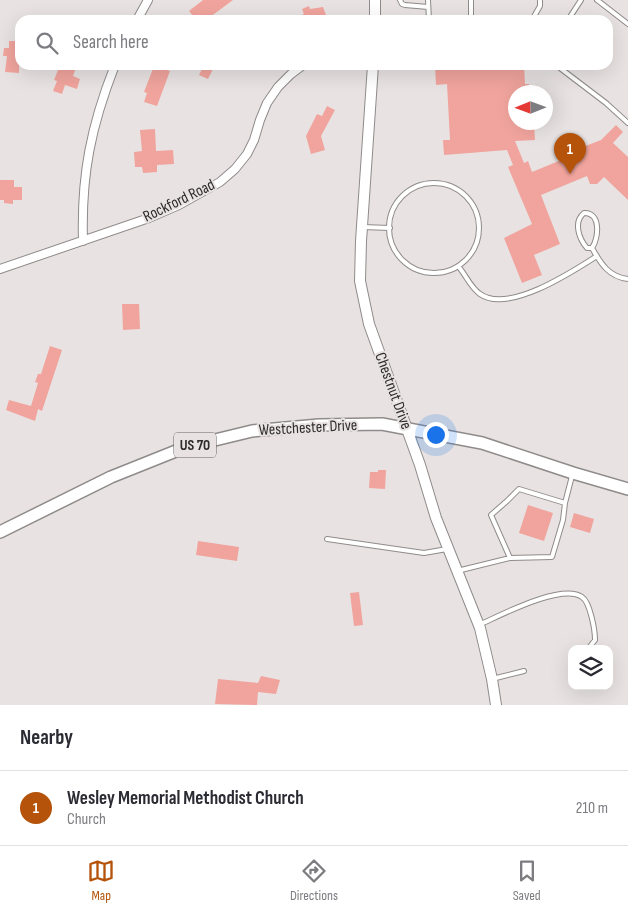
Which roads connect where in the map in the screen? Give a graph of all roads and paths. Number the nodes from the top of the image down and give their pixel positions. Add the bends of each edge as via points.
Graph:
1 (148, 0) edge
2 (375, 0) edge
3 (400, 0) edge
4 (428, 0) edge
5 (471, 0) edge
6 (540, 0) edge
7 (581, 0) edge
8 (597, 0) edge
9 (428, 7) junction
10 (139, 15) edge
11 (375, 15) edge
12 (429, 15) edge
13 (471, 15) edge
14 (535, 15) edge
15 (571, 15) edge
16 (628, 24) edge
17 (113, 70) edge
18 (296, 70) edge
19 (373, 70) edge
20 (563, 70) edge
21 (628, 123) edge
22 (362, 227) junction
23 (390, 228) junction
24 (83, 241) junction
25 (592, 248) junction
26 (596, 256) junction
27 (458, 266) junction
28 (0, 269) edge
29 (628, 279) edge
30 (407, 429) junction
31 (573, 473) junction
32 (628, 489) edge
33 (565, 503) junction
34 (0, 532) edge
35 (327, 539) dead end
36 (449, 549) junction
37 (510, 558) junction
38 (457, 571) junction
39 (478, 625) junction
40 (591, 645) edge
41 (524, 671) dead end
42 (492, 679) junction
43 (496, 705) edge

1 - 10 street
2 - 11 street
3 - 9 lane via 406,5
4 - 9 lane
5 - 13 lane
6 - 14 lane
7 - 15 lane
8 - 16 lane
9 - 12 lane
17 - 24 street via 96,116 86,163
18 - 24 street, Rockford Road via 267,103 247,154 220,182 179,205
19 - 22 street, Chestnut Drive
20 - 21 lane
22 - 23 lane
22 - 30 street, Chestnut Drive via 360,281 363,303
23 - 27 lane via 396,252 417,270 446,272
23 - 27 lane via 394,210 401,198 412,190 437,183 456,189 468,199 479,221 477,242 470,256
24 - 28 street, Rockford Road
25 - 25 lane via 596,243 596,221 594,216 584,213 579,216 578,229 587,248
25 - 26 lane
26 - 27 lane via 552,283 503,300 481,294 471,286
26 - 29 lane via 610,273
30 - 31 main road, Westchester Drive / US 70 via 482,443
30 - 34 main road, Westchester Drive / US 70 via 382,424 252,430 186,447 110,477
30 - 36 street, Chestnut Drive
31 - 32 main road, Westchester Drive / US 70
31 - 33 lane
33 - 37 lane via 552,557
33 - 37 lane via 519,489 491,515
35 - 36 lane via 424,553
36 - 38 street, Chestnut Drive
37 - 38 lane
38 - 39 street, Chestnut Drive
39 - 40 lane via 517,607 569,592 582,596 586,601 595,632
39 - 42 street, Chestnut Drive
41 - 42 lane
42 - 43 street, Chestnut Drive

